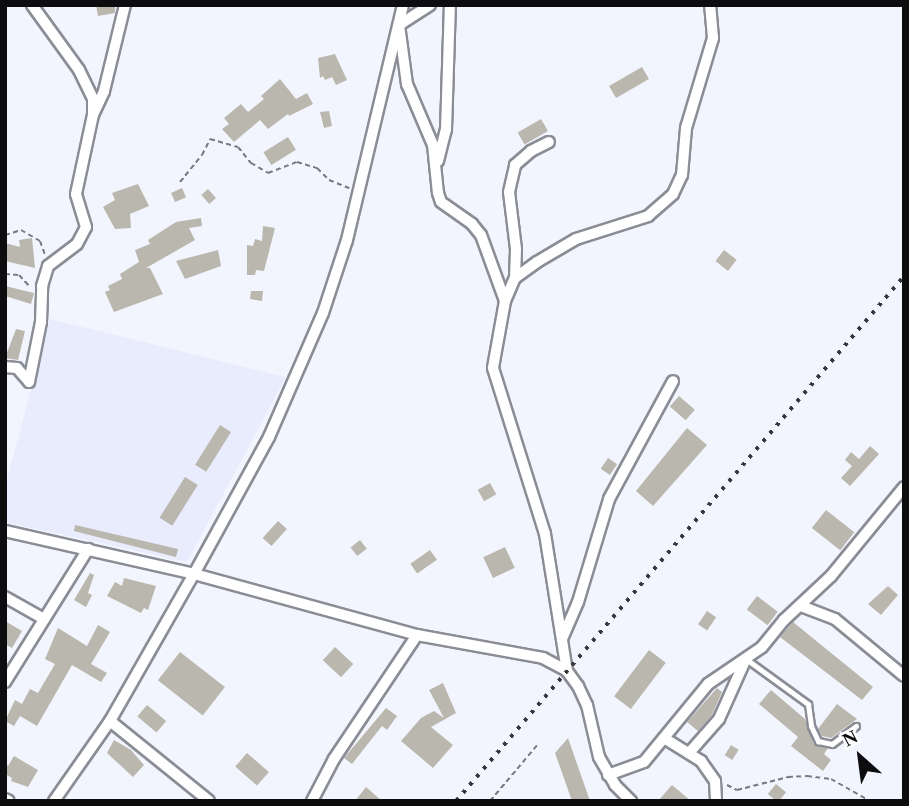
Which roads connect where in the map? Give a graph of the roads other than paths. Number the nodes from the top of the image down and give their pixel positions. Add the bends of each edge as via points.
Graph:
1 (32, 5) edge
2 (125, 5) edge
3 (403, 5) edge
4 (430, 5) edge
5 (450, 5) edge
6 (710, 5) edge
7 (399, 25) junction
8 (93, 115) junction
9 (549, 142) dead end
10 (437, 164) junction
11 (515, 278) junction
12 (505, 301) junction
13 (5, 367) edge
14 (673, 381) dead end
15 (904, 487) edge
16 (5, 531) edge
17 (88, 549) junction
18 (194, 574) junction
19 (5, 597) edge
20 (802, 606) junction
21 (44, 619) junction
22 (417, 635) junction
23 (562, 639) junction
24 (746, 659) junction
25 (567, 671) junction
26 (904, 676) edge
27 (5, 682) edge
28 (110, 721) junction
29 (856, 726) dead end
30 (664, 738) junction
31 (689, 753) junction
32 (608, 775) junction
33 (54, 801) edge
34 (209, 801) edge
35 (312, 801) edge
36 (632, 801) edge
37 (716, 801) edge

1 - 8 street via 79,70 93,99
2 - 8 street via 104,91
3 - 7 street
4 - 7 street
5 - 10 street via 446,130
6 - 11 street via 713,38 686,128 682,175 673,194 648,216 576,239
7 - 10 street via 407,84 426,123
7 - 18 street via 360,190 323,313 269,437
8 - 13 street via 76,194 86,228 77,244 48,266 29,382 17,368
9 - 11 street via 515,165 509,192
10 - 12 street via 442,202 481,235
11 - 12 street
12 - 23 street via 493,368 545,534
14 - 23 street via 608,499 578,602
15 - 20 street
16 - 17 street
17 - 18 street
17 - 21 street
18 - 22 street
18 - 28 street
19 - 21 street
20 - 24 street
20 - 26 street via 835,619
21 - 27 street
22 - 25 street via 543,658
22 - 35 street via 334,759
23 - 25 street
24 - 29 lane via 807,704 818,741 832,744
24 - 30 street via 708,684
24 - 31 street via 719,719
25 - 32 street via 587,705
28 - 33 street
28 - 34 street
30 - 31 street
30 - 32 street via 644,762
31 - 37 street via 715,780
32 - 36 street

